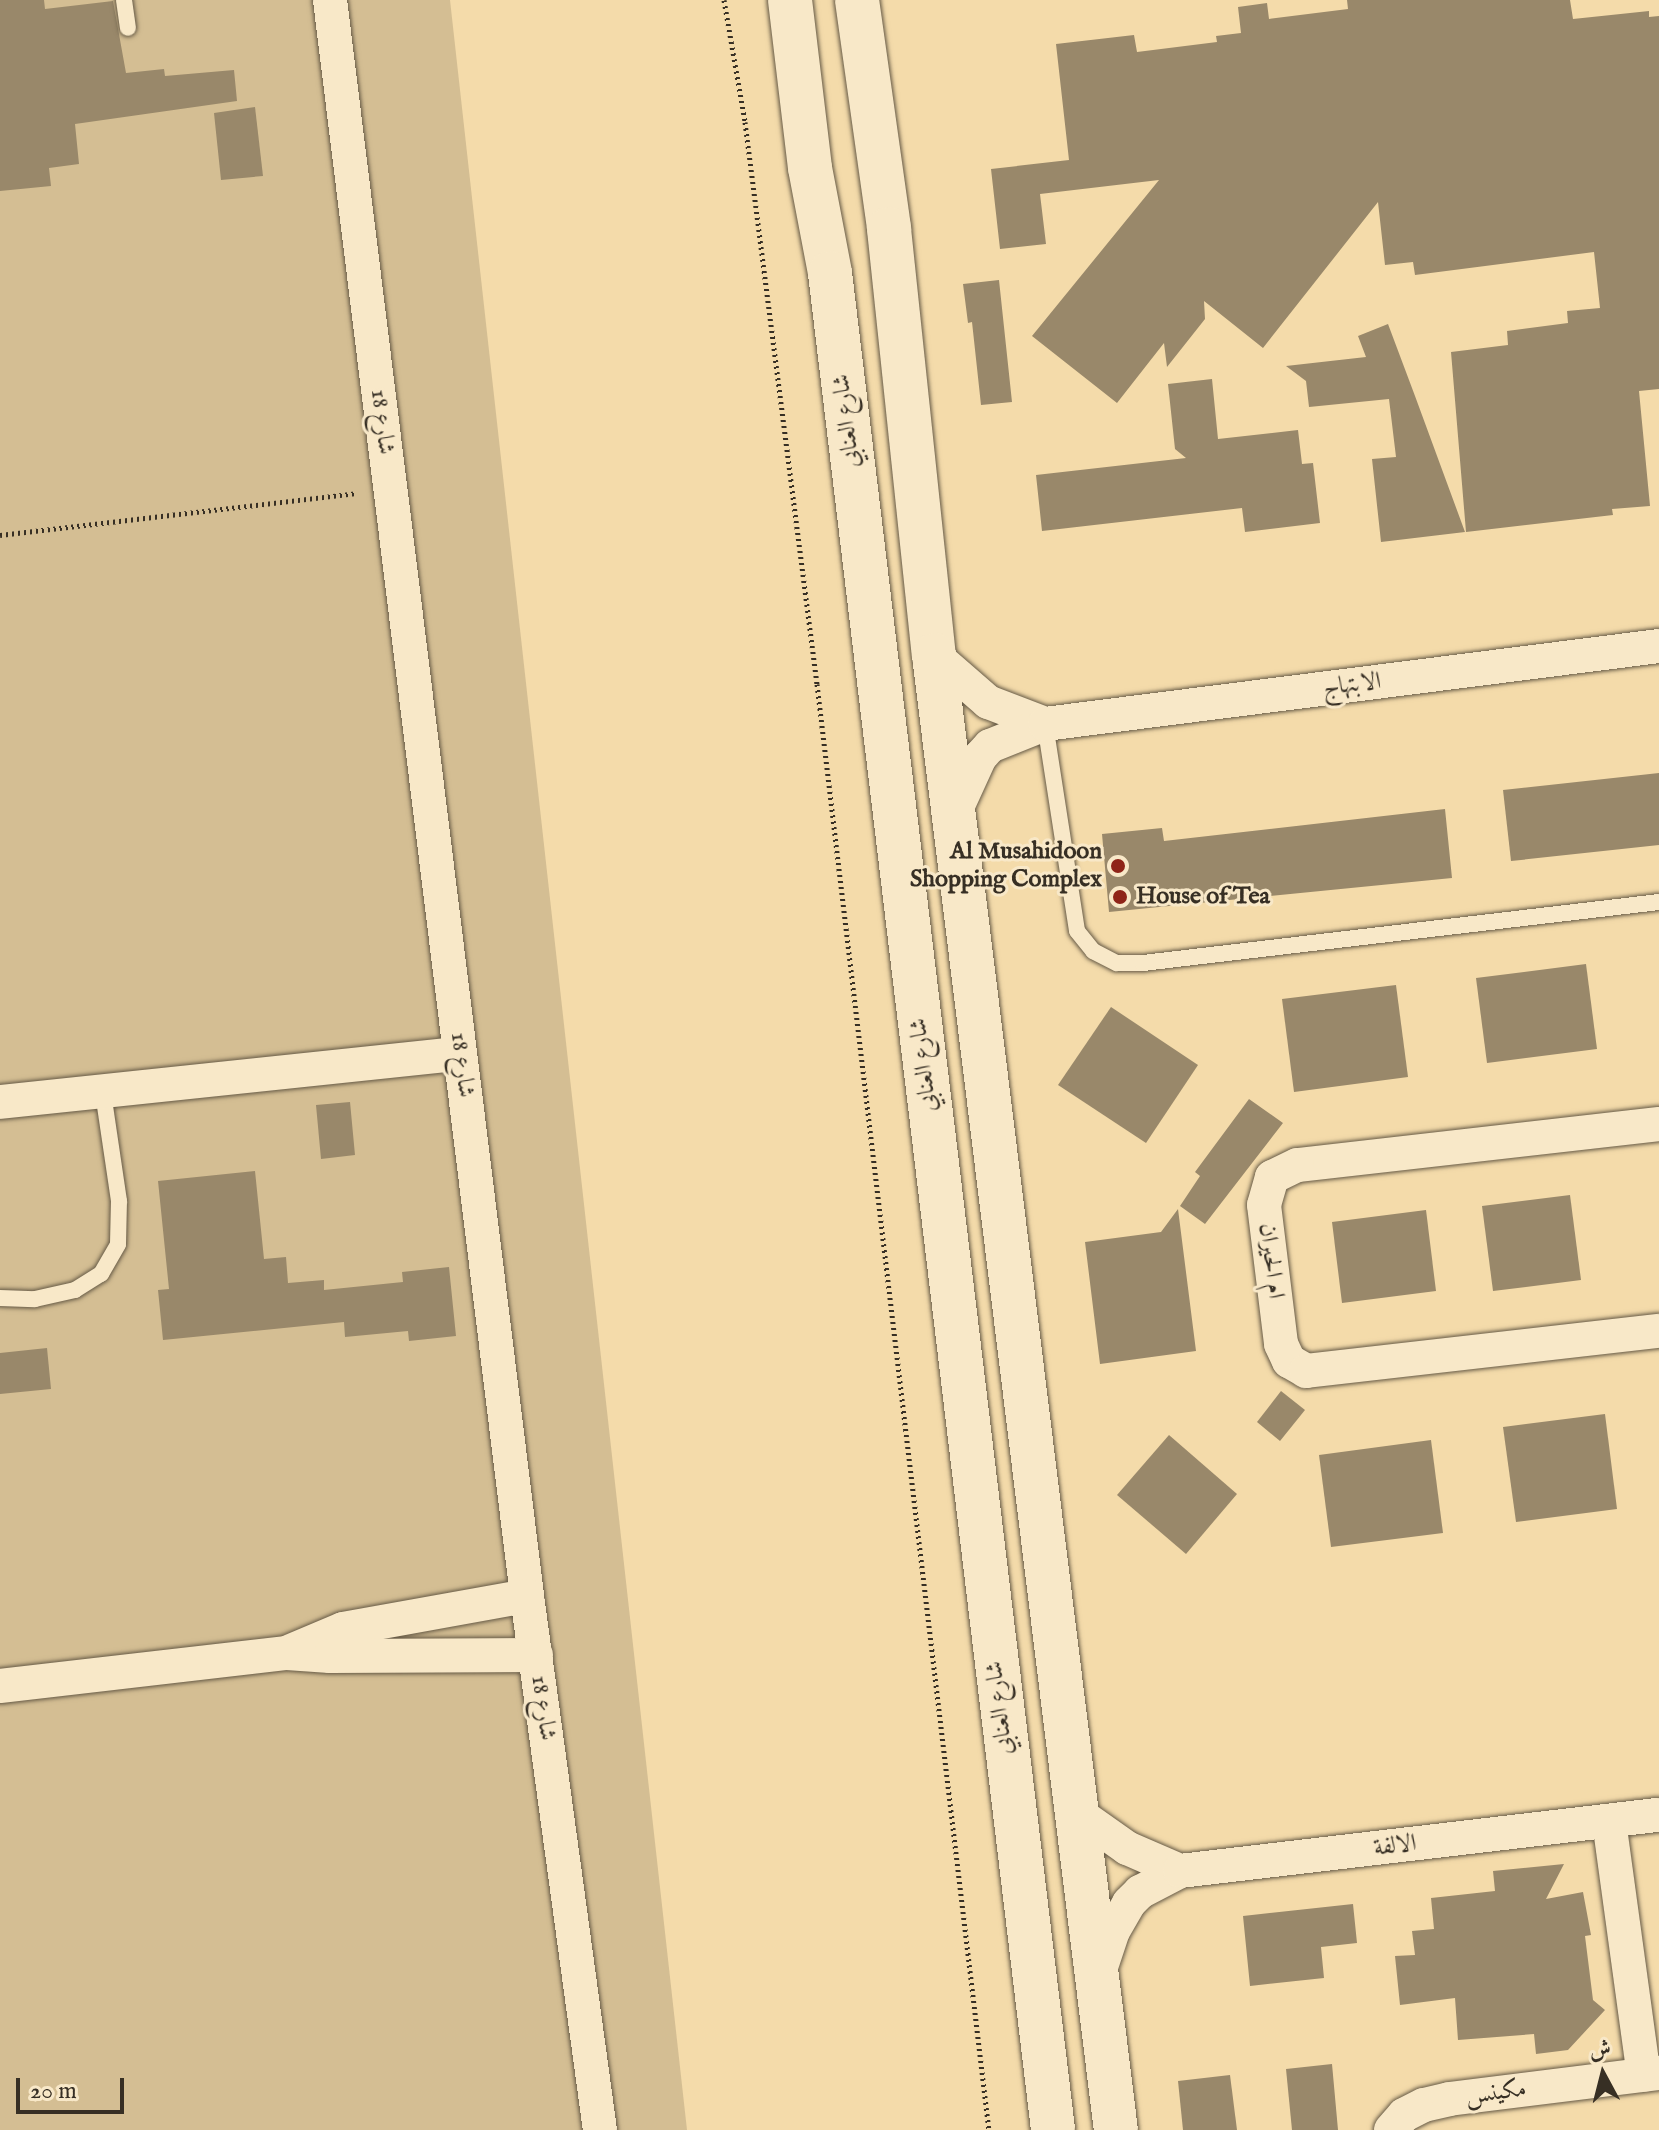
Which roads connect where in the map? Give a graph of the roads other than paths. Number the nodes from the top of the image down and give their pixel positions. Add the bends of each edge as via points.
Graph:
1 (124, 0) edge
2 (330, 0) edge
3 (790, 0) edge
4 (857, 0) edge
5 (128, 28) dead end
6 (1659, 646) edge
7 (934, 655) junction
8 (1045, 724) junction
9 (954, 814) junction
10 (1659, 902) edge
11 (460, 1054) junction
12 (103, 1092) junction
13 (0, 1102) edge
14 (1659, 1124) edge
15 (0, 1298) edge
16 (1659, 1331) edge
17 (527, 1596) junction
18 (287, 1653) junction
19 (536, 1655) junction
20 (0, 1686) edge
21 (1079, 1814) junction
22 (1659, 1815) edge
23 (1609, 1821) junction
24 (1180, 1871) junction
25 (1097, 1977) junction
26 (1652, 2074) edge
27 (600, 2130) edge
28 (1053, 2130) edge
29 (1116, 2130) edge
30 (1391, 2130) edge

1 - 5 lane
2 - 11 street, شارع 18
3 - 28 street, شارع العنابي via 810,168 830,273
4 - 7 street via 889,229
6 - 8 street, الابتهاج
7 - 8 street, الابتهاج via 988,702
7 - 9 street
8 - 9 street, الابتهاج via 990,746
8 - 10 lane via 1077,931 1093,951 1117,963
9 - 21 street
11 - 12 street
11 - 17 street, شارع 18
12 - 13 street
12 - 15 lane via 119,1201 118,1244 101,1274 75,1290 35,1299
14 - 16 street, ام الحيران via 1297,1165 1272,1177 1264,1205 1281,1344 1289,1361 1306,1371
17 - 18 street via 343,1629
17 - 19 street, شارع 18
18 - 19 street
18 - 20 street
19 - 27 street, شارع 18
21 - 24 street via 1127,1848
21 - 25 street
22 - 23 street, الالفة
23 - 24 street, الالفة
23 - 26 street
24 - 25 street, الالفة via 1129,1903
25 - 29 street
26 - 30 street, مكينس via 1449,2099 1404,2115

